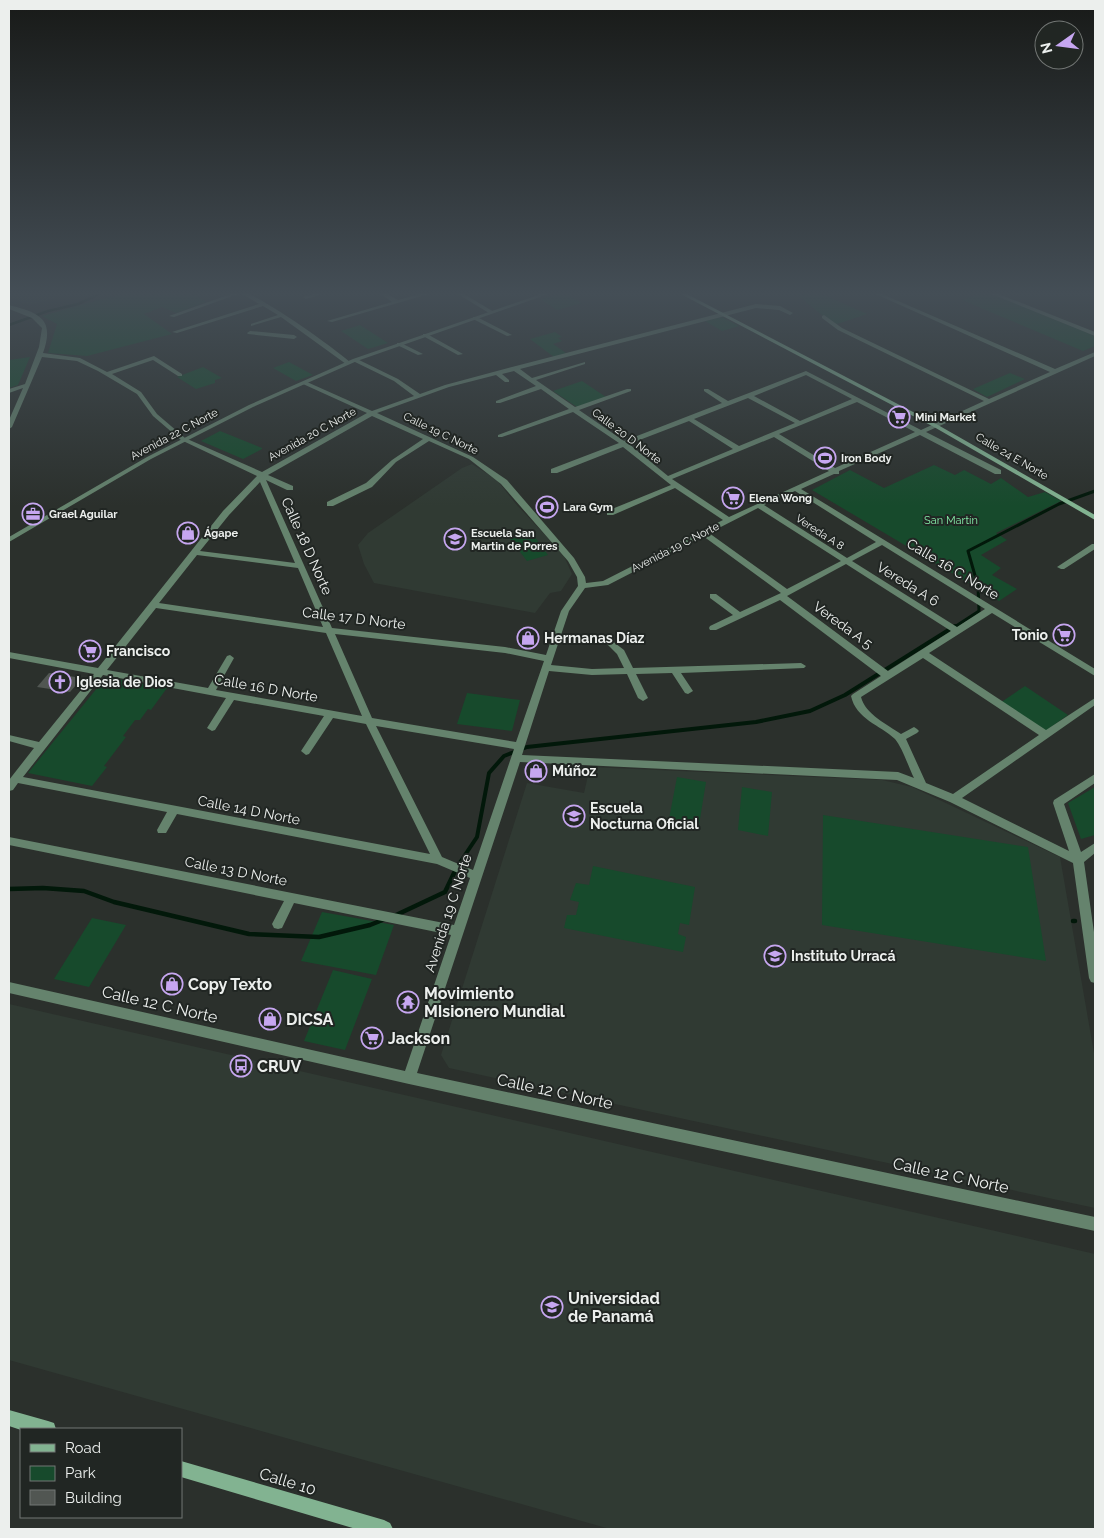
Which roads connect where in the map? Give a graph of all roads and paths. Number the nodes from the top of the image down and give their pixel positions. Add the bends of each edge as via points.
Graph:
1 (37, 363) edge
2 (85, 363) edge
3 (140, 363) edge
4 (161, 363) edge
5 (348, 363) edge
6 (361, 363) edge
7 (534, 363) edge
8 (583, 363) dead end
9 (815, 363) edge
10 (909, 363) edge
11 (1035, 363) edge
12 (1076, 363) edge
13 (514, 368) junction
14 (1056, 372) junction
15 (496, 373) junction
16 (106, 374) junction
17 (180, 375) dead end
18 (531, 380) junction
19 (507, 381) dead end
20 (305, 383) junction
21 (27, 385) junction
22 (541, 387) junction
23 (629, 390) dead end
24 (706, 390) dead end
25 (9, 391) edge
26 (418, 395) junction
27 (748, 395) junction
28 (856, 400) junction
29 (498, 402) dead end
30 (990, 402) junction
31 (728, 404) junction
32 (576, 410) junction
33 (372, 413) junction
34 (690, 419) junction
35 (799, 423) junction
36 (936, 426) junction
37 (9, 427) edge
38 (920, 433) junction
39 (774, 434) junction
40 (500, 436) dead end
41 (429, 438) junction
42 (183, 440) junction
43 (624, 444) junction
44 (738, 449) junction
45 (554, 471) dead end
46 (836, 472) junction
47 (998, 472) dead end
48 (261, 476) junction
49 (667, 478) junction
50 (676, 485) junction
51 (290, 488) dead end
52 (796, 489) junction
53 (330, 504) dead end
54 (758, 505) junction
55 (610, 512) dead end
56 (1095, 518) edge
57 (729, 520) junction
58 (703, 532) junction
59 (9, 540) edge
60 (882, 542) junction
61 (1095, 546) edge
62 (196, 553) junction
63 (845, 561) junction
64 (299, 566) junction
65 (1061, 567) dead end
66 (582, 586) junction
67 (784, 595) junction
68 (713, 596) dead end
69 (155, 605) junction
70 (989, 607) junction
71 (739, 615) junction
72 (713, 628) dead end
73 (957, 630) junction
74 (331, 631) junction
75 (607, 640) dead end
76 (922, 653) junction
77 (9, 655) edge
78 (230, 658) dead end
79 (548, 663) junction
80 (801, 666) dead end
81 (674, 669) junction
82 (629, 671) junction
83 (99, 672) junction
84 (1095, 673) edge
85 (888, 675) junction
86 (688, 691) dead end
87 (210, 692) junction
88 (232, 696) junction
89 (643, 698) dead end
90 (1095, 701) edge
91 (330, 714) junction
92 (369, 721) junction
93 (212, 728) dead end
94 (914, 731) dead end
95 (1046, 735) junction
96 (9, 738) edge
97 (900, 738) junction
98 (40, 746) junction
99 (306, 751) dead end
100 (517, 752) junction
101 (1095, 778) edge
102 (12, 783) edge
103 (924, 787) junction
104 (954, 799) junction
105 (174, 810) junction
106 (162, 830) dead end
107 (9, 841) edge
108 (1095, 847) edge
109 (438, 860) junction
110 (1078, 860) junction
111 (476, 876) junction
112 (292, 898) junction
113 (278, 924) dead end
114 (458, 931) junction
115 (1095, 978) edge
116 (9, 988) edge
117 (409, 1078) junction
118 (1095, 1224) edge
119 (9, 1418) edge
120 (44, 1428) edge
121 (182, 1469) edge
122 (351, 1525) edge
123 (384, 1529) edge

1 - 21 street
2 - 16 street
3 - 16 street
4 - 17 street
5 - 20 street, Avenida 22 C Norte
6 - 26 street
7 - 13 street, Avenida 20 C Norte
8 - 18 street
9 - 36 main road, Calle 24 E Norte
10 - 30 street
11 - 14 street
12 - 14 street, Avenida 19 C Norte
13 - 15 street, Avenida 20 C Norte
13 - 18 street, Calle 20 D Norte
14 - 30 street, Avenida 19 C Norte
15 - 19 street
15 - 26 street, Avenida 20 C Norte
16 - 42 street via 139,393 155,415
18 - 22 street, Calle 20 D Norte
20 - 33 street, Calle 19 C Norte
20 - 42 street, Avenida 22 C Norte
21 - 25 street
21 - 37 street
22 - 29 street
22 - 32 street, Calle 20 D Norte
23 - 32 street
24 - 31 street
26 - 33 street, Avenida 20 C Norte
27 - 28 street via 806,373
27 - 31 street
27 - 35 street
28 - 35 street
28 - 38 street
30 - 36 street, Avenida 19 C Norte
31 - 34 street
32 - 40 street
32 - 43 street, Calle 20 D Norte
33 - 41 street, Calle 19 C Norte
33 - 48 street, Avenida 20 C Norte
34 - 43 street
34 - 44 street
35 - 39 street
36 - 38 street, Avenida 19 C Norte
36 - 56 main road, Calle 24 E Norte
38 - 46 street, Avenida 19 C Norte
38 - 47 street
39 - 44 street
39 - 46 street
41 - 53 street via 394,461 369,484
41 - 66 street, Calle 19 C Norte via 471,458 504,482 562,548 578,572
42 - 48 street
42 - 59 street, Avenida 22 C Norte
43 - 45 street
43 - 49 street, Calle 20 D Norte
44 - 49 street
46 - 52 street, Avenida 19 C Norte
48 - 51 street
48 - 62 street, Avenida 20 C Norte via 226,513
48 - 64 street, Calle 18 D Norte
49 - 50 street, Calle 20 D Norte
50 - 55 street
50 - 57 street, Calle 20 D Norte
52 - 54 street, Avenida 19 C Norte
52 - 60 street, Calle 16 C Norte
54 - 57 street, Avenida 19 C Norte
54 - 63 street, Vereda A 8
57 - 58 street, Avenida 19 C Norte
58 - 66 street, Avenida 19 C Norte via 605,583
58 - 67 street, Vereda A 5
60 - 63 street
60 - 70 street, Calle 16 C Norte
61 - 65 street
62 - 64 street
62 - 69 street, Avenida 20 C Norte
63 - 67 street
63 - 73 street, Vereda A 6
64 - 74 street, Calle 18 D Norte
66 - 79 street via 565,611
67 - 71 street
67 - 85 street, Vereda A 5
68 - 71 street
69 - 74 street, Calle 17 D Norte
69 - 83 street, Avenida 20 C Norte
70 - 73 street
70 - 84 street, Calle 16 C Norte
71 - 72 street
73 - 76 street
74 - 79 street, Calle 17 D Norte via 460,644
74 - 92 street, Calle 18 D Norte
75 - 82 street via 621,652
76 - 85 street
76 - 95 street
77 - 83 street, Calle 16 D Norte
78 - 87 street
79 - 82 street, Calle 17 D Norte via 592,672
79 - 100 street
80 - 81 street, Calle 17 D Norte
81 - 82 street, Calle 17 D Norte
81 - 86 street
82 - 89 street
83 - 87 street, Calle 16 D Norte
83 - 98 street, Avenida 20 C Norte
85 - 97 street via 856,696 856,700 860,708
87 - 88 street, Calle 16 D Norte
88 - 91 street, Calle 16 D Norte
88 - 93 street
90 - 95 street
91 - 92 street, Calle 16 D Norte
91 - 99 street
92 - 100 street, Calle 16 D Norte
92 - 109 street, Calle 18 D Norte
94 - 97 street
95 - 104 street
96 - 98 street
97 - 103 street
98 - 102 street, Avenida 20 C Norte
100 - 103 street, Calle 16 D Norte via 898,776
100 - 111 street, Avenida 19 C Norte
101 - 110 street via 1058,803
102 - 105 street, Calle 14 D Norte
103 - 104 street, Calle 16 D Norte
104 - 110 street, Calle 16 D Norte
105 - 106 street
105 - 109 street, Calle 14 D Norte
107 - 112 street, Calle 13 D Norte
108 - 110 street
109 - 111 street, Calle 14 D Norte
110 - 115 street
111 - 114 street, Avenida 19 C Norte
112 - 113 street
112 - 114 street, Calle 13 D Norte
114 - 117 street, Avenida 19 C Norte
116 - 117 street, Calle 12 C Norte
117 - 118 street, Calle 12 C Norte
119 - 120 main road
121 - 122 main road, Calle 10
122 - 123 main road, Calle 10

